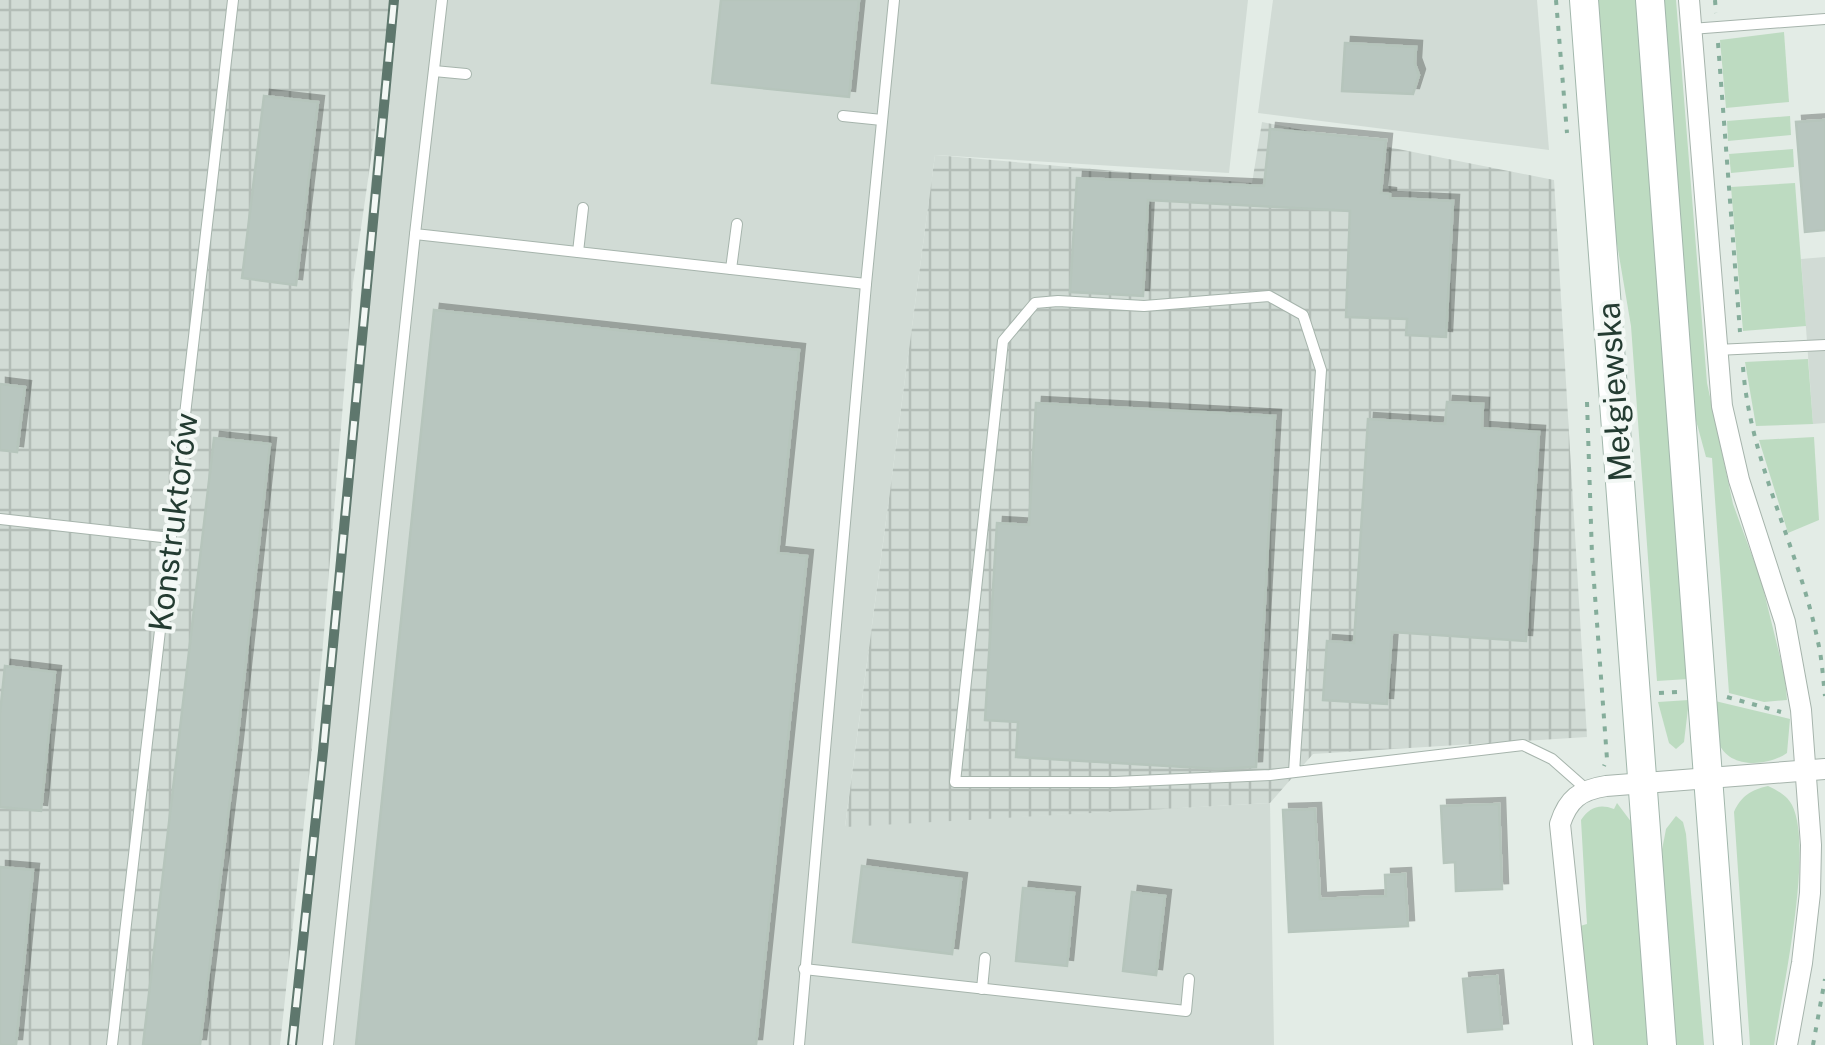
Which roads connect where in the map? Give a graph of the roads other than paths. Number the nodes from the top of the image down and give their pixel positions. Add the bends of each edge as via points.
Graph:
1 (233, 0) edge
2 (442, 0) edge
3 (894, 0) edge
4 (1584, 0) edge
5 (1650, 0) edge
6 (1688, 0) edge
7 (1825, 19) edge
8 (1700, 29) junction
9 (434, 71) junction
10 (466, 74) dead end
11 (843, 116) dead end
12 (882, 120) junction
13 (583, 208) dead end
14 (737, 224) dead end
15 (416, 234) junction
16 (578, 252) junction
17 (731, 269) junction
18 (866, 284) junction
19 (1825, 345) edge
20 (1724, 350) junction
21 (0, 519) edge
22 (171, 538) junction
23 (1815, 770) edge
24 (1294, 772) junction
25 (1707, 778) junction
26 (1642, 784) junction
27 (1586, 789) junction
28 (985, 958) dead end
29 (804, 969) junction
30 (1189, 978) dead end
31 (982, 989) junction
32 (112, 1045) edge
33 (328, 1045) edge
34 (799, 1045) edge
35 (1583, 1045) edge
36 (1662, 1045) edge
37 (1728, 1045) edge
38 (1786, 1045) edge

1 - 22 lane, Konstruktorów
2 - 9 lane
3 - 12 lane
4 - 26 main road, Mełgiewska
5 - 25 main road, Mełgiewska
6 - 8 street
7 - 8 lane
8 - 20 street
9 - 10 lane
9 - 15 lane
11 - 12 lane
12 - 18 lane
13 - 16 lane
14 - 17 lane
15 - 16 lane
15 - 33 lane
16 - 17 lane
17 - 18 lane
18 - 29 lane
19 - 20 lane
20 - 23 street via 1722,406 1792,650
21 - 22 lane
22 - 32 lane, Konstruktorów
23 - 25 street
23 - 38 street via 1810,893
24 - 24 lane via 955,782 1002,341 1035,303 1144,306 1269,296 1303,315 1321,370
24 - 27 lane via 1523,745 1552,759
25 - 26 street
25 - 37 main road, Mełgiewska
26 - 27 street
26 - 36 main road, Mełgiewska
27 - 35 street via 1571,800 1560,824
28 - 31 lane
29 - 31 lane
29 - 34 lane
30 - 31 lane via 1186,1011

